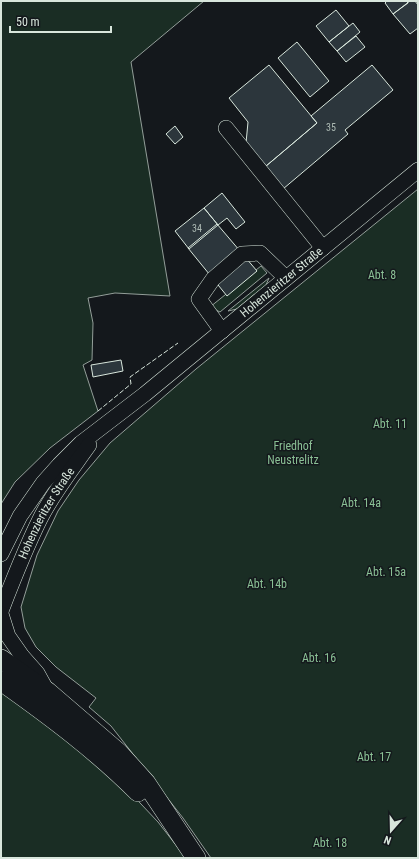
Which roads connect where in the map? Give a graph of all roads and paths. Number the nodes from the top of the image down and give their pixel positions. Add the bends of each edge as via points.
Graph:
1 (226, 128) dead end
2 (418, 170) edge
3 (323, 248) junction
4 (286, 278) junction
5 (222, 331) junction
6 (145, 394) junction
7 (1, 554) edge
8 (1, 613) edge
9 (1, 659) edge
10 (1, 681) edge
11 (48, 692) junction
12 (176, 829) junction
13 (196, 858) edge

1 - 3 street
2 - 3 street, Hohenzieritzer Straße
3 - 4 street, Hohenzieritzer Straße
4 - 5 street, Hohenzieritzer Straße
4 - 5 street via 260,253 242,254 213,279 199,299
5 - 6 street, Hohenzieritzer Straße
6 - 7 street, Hohenzieritzer Straße via 81,443 59,465 20,516
6 - 8 street, Hohenzieritzer Straße via 91,443 64,480 41,518 16,570
8 - 11 street via 8,636 37,673
9 - 11 main road
10 - 12 main road via 60,724 120,774
11 - 12 main road via 120,752 146,783
12 - 13 main road

